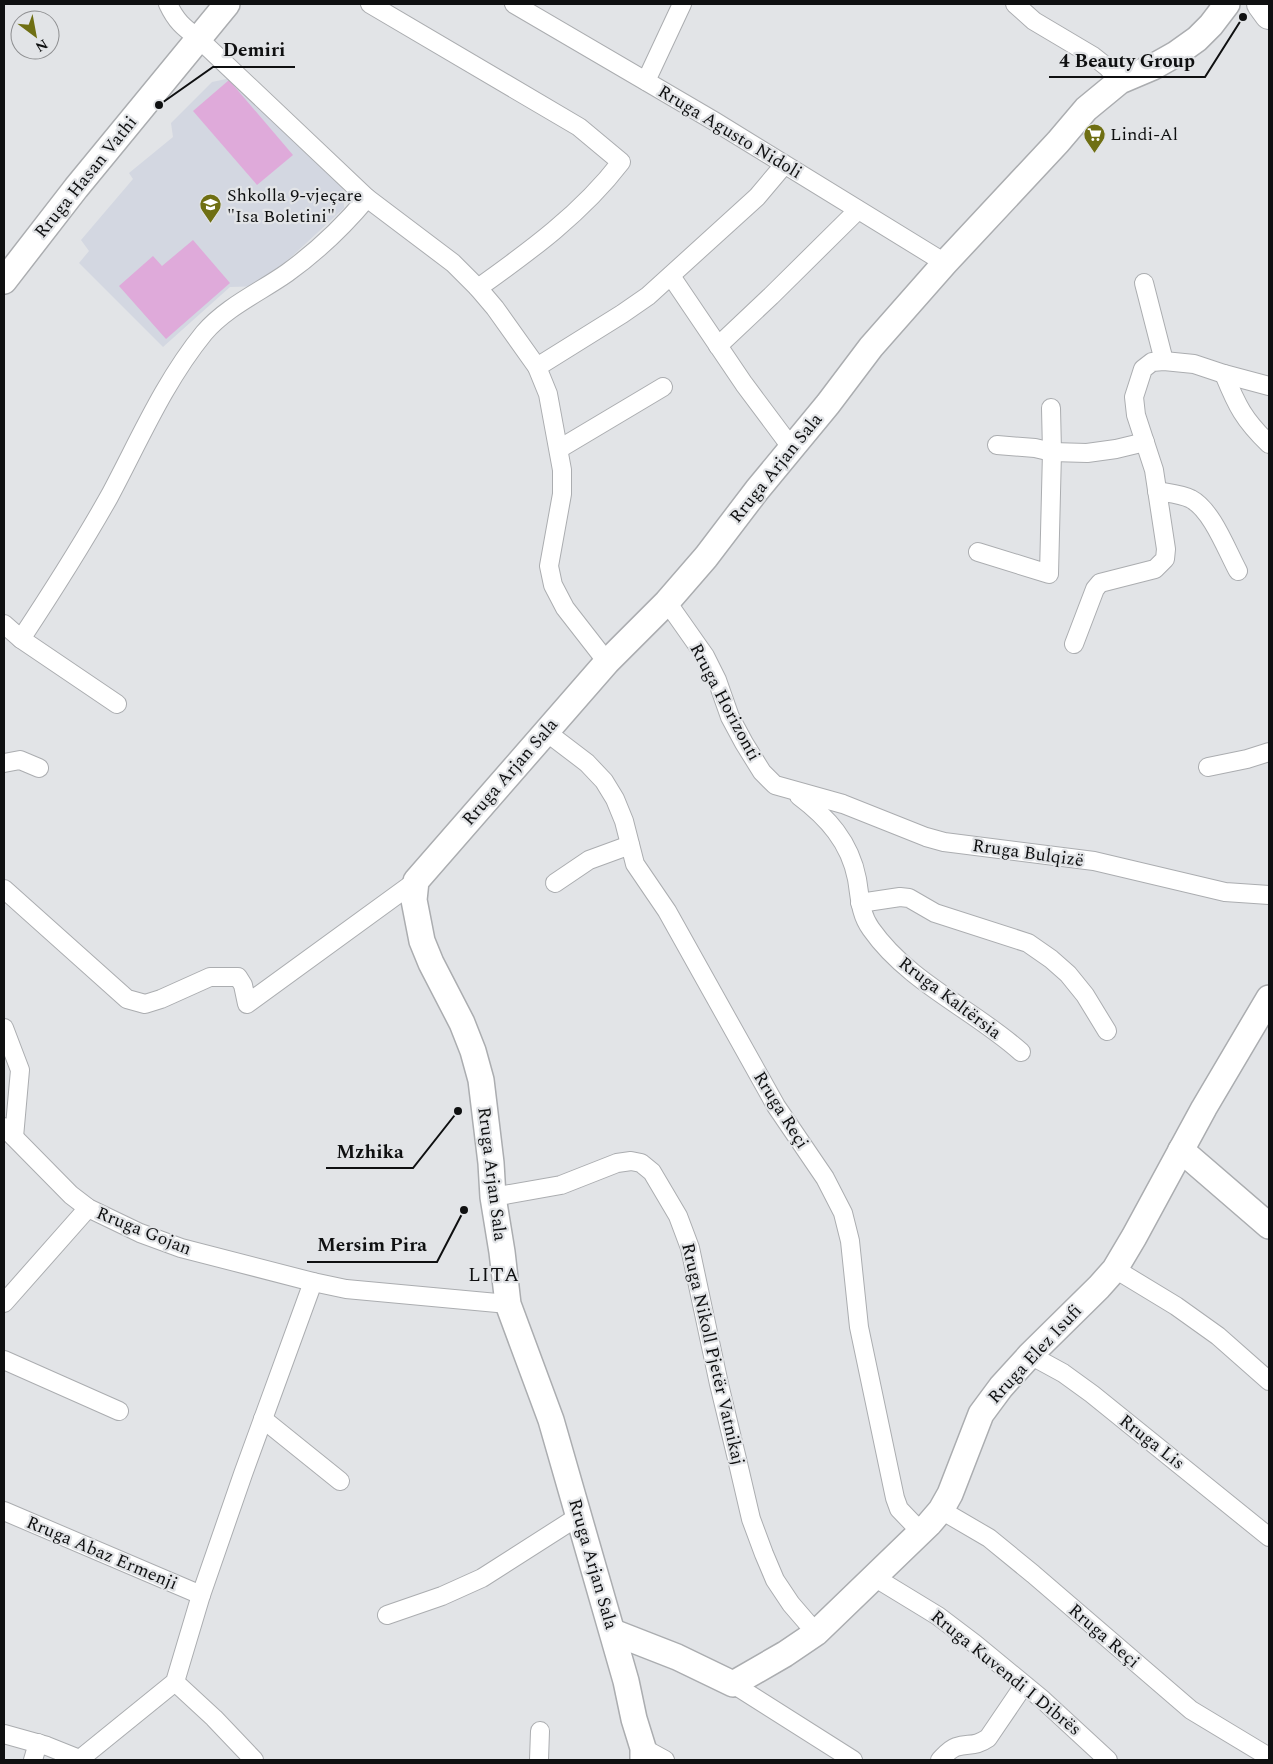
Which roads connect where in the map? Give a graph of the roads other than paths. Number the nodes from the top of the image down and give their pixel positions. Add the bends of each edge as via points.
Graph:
1 (168, 4) edge
2 (226, 4) edge
3 (370, 4) edge
4 (514, 4) edge
5 (682, 4) edge
6 (1015, 4) edge
7 (1227, 4) edge
8 (1260, 4) edge
9 (1269, 16) edge
10 (198, 38) junction
11 (646, 81) junction
12 (1120, 81) junction
13 (784, 165) junction
14 (367, 198) junction
15 (858, 210) junction
16 (945, 263) junction
17 (671, 276) junction
18 (4, 281) edge
19 (1144, 283) dead end
20 (478, 288) junction
21 (718, 346) junction
22 (1164, 361) junction
23 (537, 367) junction
24 (1224, 374) junction
25 (1269, 386) edge
26 (663, 387) dead end
27 (1051, 408) dead end
28 (1144, 442) junction
29 (1269, 444) edge
30 (997, 445) dead end
31 (791, 447) junction
32 (559, 449) junction
33 (1052, 452) junction
34 (1157, 491) junction
35 (978, 552) dead end
36 (1238, 571) dead end
37 (667, 602) junction
38 (4, 624) edge
39 (21, 639) junction
40 (1074, 644) dead end
41 (607, 662) junction
42 (117, 704) dead end
43 (545, 731) junction
44 (1269, 752) edge
45 (4, 763) edge
46 (1208, 767) dead end
47 (39, 768) dead end
48 (792, 791) junction
49 (630, 845) junction
50 (416, 881) junction
51 (556, 883) dead end
52 (4, 889) edge
53 (1269, 895) edge
54 (860, 903) junction
55 (1269, 998) edge
56 (4, 1028) edge
57 (1107, 1031) dead end
58 (1021, 1052) dead end
59 (9, 1132) edge
60 (1180, 1150) junction
61 (494, 1197) junction
62 (88, 1208) junction
63 (1269, 1226) edge
64 (1115, 1269) junction
65 (313, 1282) junction
66 (4, 1303) edge
67 (508, 1304) junction
68 (1030, 1354) junction
69 (4, 1360) edge
70 (1269, 1381) edge
71 (119, 1411) dead end
72 (263, 1419) junction
73 (340, 1481) dead end
74 (941, 1510) junction
75 (4, 1511) edge
76 (579, 1516) junction
77 (921, 1532) junction
78 (1269, 1537) edge
79 (874, 1577) junction
80 (201, 1595) junction
81 (387, 1615) dead end
82 (613, 1632) junction
83 (816, 1633) junction
84 (175, 1682) junction
85 (733, 1684) junction
86 (1024, 1685) junction
87 (540, 1731) dead end
88 (4, 1734) edge
89 (38, 1743) junction
90 (643, 1754) edge
91 (1269, 1757) edge
92 (33, 1760) edge
93 (81, 1760) edge
94 (254, 1760) edge
95 (539, 1760) edge
96 (665, 1760) edge
97 (853, 1760) edge
98 (940, 1760) edge
99 (1108, 1760) edge

1 - 10 street via 178,22
2 - 10 street, Rruga Hasan Vathi
3 - 20 street via 579,127 621,162 607,181 572,215 530,251
4 - 11 street, Rruga Agusto Nidoli
5 - 11 street
6 - 12 street via 1034,21 1093,56
7 - 12 street, Rruga Arjan Sala via 1197,39 1153,67
8 - 9 main road
10 - 14 street
10 - 18 street, Rruga Hasan Vathi
11 - 13 street, Rruga Agusto Nidoli
12 - 16 street, Rruga Arjan Sala via 1086,109
13 - 15 street, Rruga Agusto Nidoli
13 - 17 street via 757,197
14 - 20 street via 453,263
14 - 39 street via 315,252 206,330 159,402 85,539
15 - 16 street, Rruga Agusto Nidoli
15 - 21 street
16 - 31 street, Rruga Arjan Sala via 871,347
17 - 21 street
17 - 23 street via 622,314
19 - 22 street
20 - 23 street
21 - 31 street
22 - 24 street via 1194,364
22 - 28 street via 1152,362 1143,369 1134,397
23 - 32 street via 548,394
24 - 25 street
24 - 29 street via 1236,404
26 - 32 street
27 - 33 street
28 - 33 street via 1087,453
28 - 34 street
30 - 33 street
31 - 37 street, Rruga Arjan Sala via 706,558
32 - 41 street via 562,494 549,566 565,608
33 - 35 street via 1049,574
34 - 36 street via 1190,498 1199,504
34 - 40 street via 1165,559 1155,569 1100,583
37 - 41 street, Rruga Arjan Sala
37 - 48 street, Rruga Horizonti via 705,656 730,717 762,772 775,785
38 - 39 street
39 - 42 street
41 - 43 street, Rruga Arjan Sala
43 - 49 street, Rruga Reçi via 587,763 604,781 624,821
43 - 50 street, Rruga Arjan Sala
44 - 46 street
45 - 47 street via 20,760
48 - 53 street, Rruga Bulqizë via 843,804 926,838 944,842 1094,861 1225,892
48 - 54 street, Rruga Kaltërsia via 819,812 844,845 852,861
49 - 51 street via 589,860
49 - 77 street, Rruga Reçi via 635,864 667,911 776,1106 825,1178 843,1213 850,1241 859,1327 895,1498 899,1509
50 - 52 street via 247,1004 244,985 238,977 210,977 145,1004 127,999
50 - 61 street, Rruga Arjan Sala via 414,900 422,940 462,1023 481,1080
54 - 57 street via 909,898 935,913 1028,943 1068,974
54 - 58 street, Rruga Kaltërsia via 870,928 910,971
55 - 60 street, Rruga Elez Isufi
56 - 59 street via 20,1070
59 - 62 street, Rruga Gojan
60 - 63 street
60 - 64 street, Rruga Elez Isufi
61 - 67 street, Rruga Arjan Sala
61 - 83 street, Rruga Nikoll Pjetër Vatnikaj via 561,1185 617,1163 641,1163 652,1172 678,1216 690,1248 751,1519 775,1580
62 - 65 street, Rruga Gojan via 181,1248
62 - 66 street
64 - 68 street, Rruga Elez Isufi
64 - 70 street via 1218,1336
65 - 67 street, Rruga Gojan via 388,1294
65 - 72 street
67 - 76 street, Rruga Arjan Sala via 551,1420
68 - 74 street, Rruga Elez Isufi via 981,1414
68 - 78 street, Rruga Lis via 1092,1394
69 - 71 street
72 - 73 street
72 - 80 street
74 - 77 street, Rruga Elez Isufi
74 - 91 street, Rruga Reçi via 996,1544 1191,1710
75 - 80 street, Rruga Abaz Ermenji
76 - 81 street via 482,1578
76 - 82 street, Rruga Arjan Sala
77 - 79 street, Rruga Elez Isufi
79 - 83 street, Rruga Elez Isufi
79 - 86 street, Rruga Kuvendi I Dibrës via 938,1616
80 - 84 street
82 - 85 street via 677,1657
82 - 90 street, Rruga Arjan Sala
83 - 85 street, Rruga Elez Isufi
84 - 93 street
84 - 94 street
85 - 97 street
86 - 98 street via 988,1738 972,1746 950,1750
86 - 99 street, Rruga Kuvendi I Dibrës
87 - 95 street
88 - 89 street
89 - 92 street
89 - 93 street
90 - 96 street

